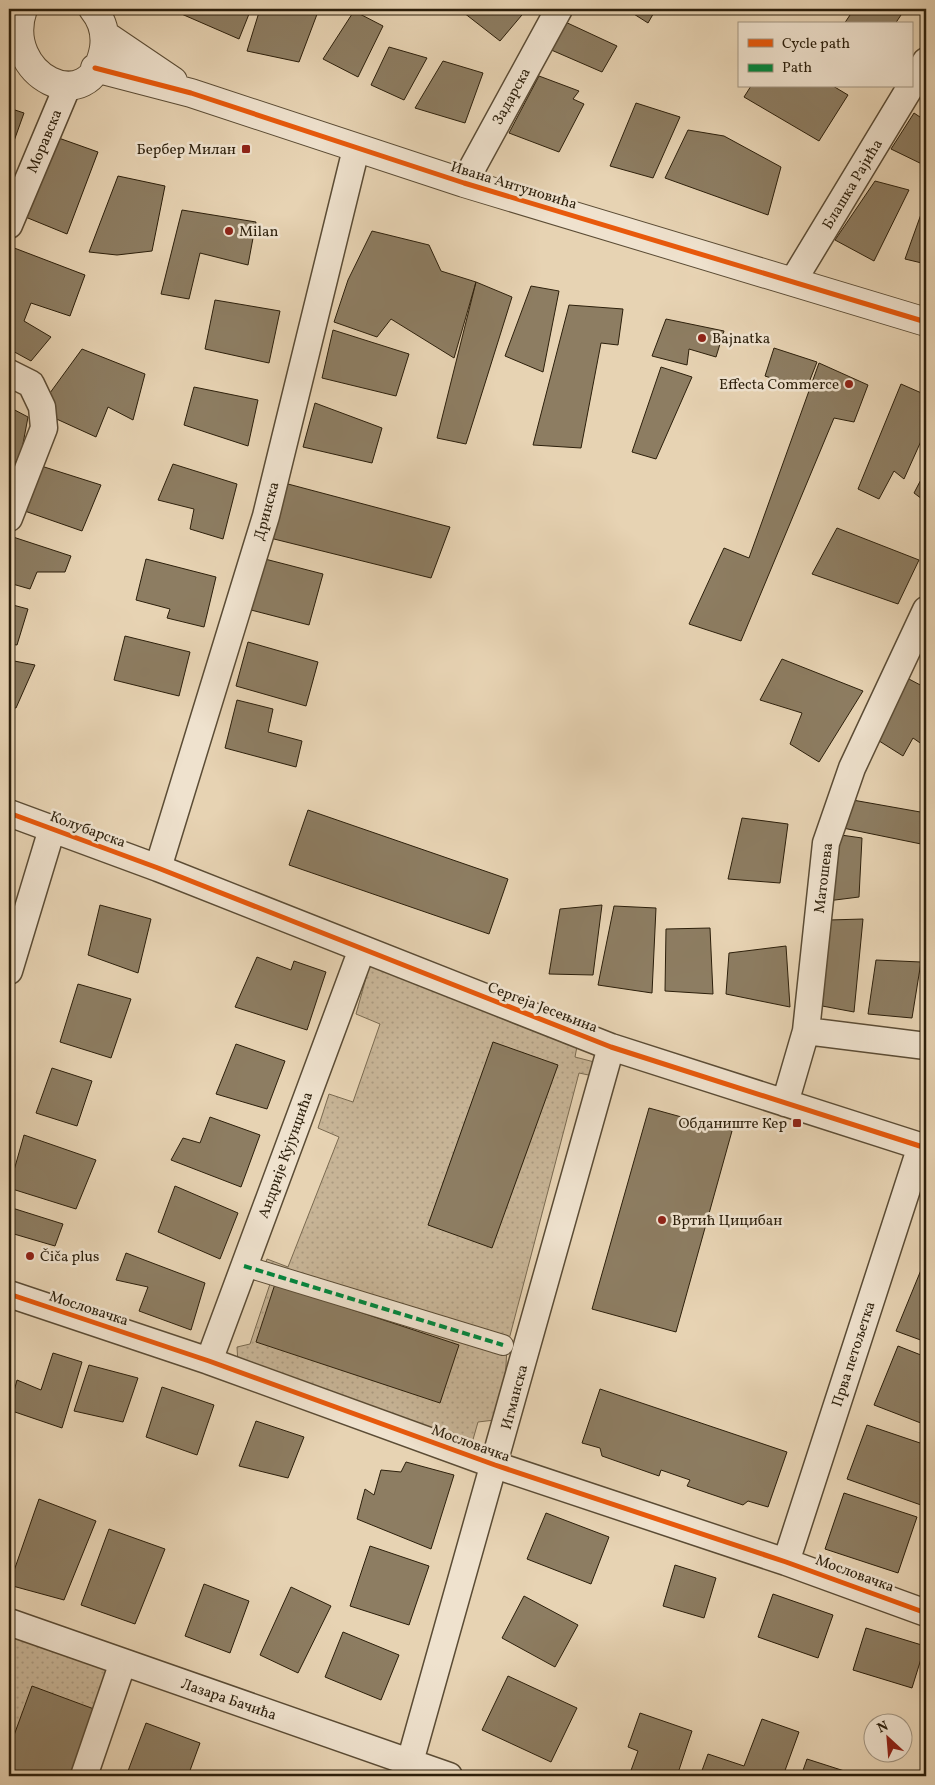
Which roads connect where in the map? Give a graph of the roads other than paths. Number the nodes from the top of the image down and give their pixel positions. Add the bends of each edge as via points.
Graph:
1 (23, 9) edge
2 (93, 9) edge
3 (559, 9) edge
4 (10, 35) edge
5 (104, 35) junction
6 (926, 61) edge
7 (14, 66) edge
8 (95, 68) junction
9 (912, 84) edge
10 (68, 85) junction
11 (910, 88) edge
12 (191, 93) junction
13 (356, 149) junction
14 (464, 183) junction
15 (9, 225) edge
16 (793, 281) junction
17 (926, 322) edge
18 (9, 373) edge
19 (9, 518) edge
20 (926, 610) edge
21 (9, 813) edge
22 (52, 830) junction
23 (158, 868) junction
24 (362, 949) junction
25 (9, 971) edge
26 (806, 1031) junction
27 (926, 1046) edge
28 (611, 1047) junction
29 (785, 1103) junction
30 (923, 1147) edge
31 (244, 1266) junction
32 (9, 1294) edge
33 (502, 1345) dead end
34 (209, 1361) junction
35 (495, 1465) junction
36 (786, 1562) junction
37 (926, 1612) edge
38 (9, 1622) edge
39 (123, 1662) junction
40 (408, 1770) edge
41 (84, 1776) edge
42 (450, 1776) edge

1 - 4 street
2 - 5 street via 100,18
3 - 14 street, Задарска
4 - 7 street
5 - 8 street via 103,53
5 - 12 street, Ивана Антуновића
6 - 9 street, Блашка Рајића
7 - 10 street via 37,81 52,86
8 - 10 street via 83,79
8 - 12 street, Ивана Антуновића
10 - 15 street, Моравска
11 - 16 street, Блашка Рајића
12 - 13 street, Ивана Антуновића
13 - 14 street, Ивана Антуновића
13 - 23 street, Дринска via 266,516
14 - 16 street, Ивана Антуновића
16 - 17 street, Ивана Антуновића
18 - 19 street via 31,384 42,407 44,428
20 - 26 street, Матошева via 852,768 826,843
21 - 22 street, Колубарска
22 - 23 street, Колубарска
22 - 25 street
23 - 24 street, Сергеја Јесењина
24 - 28 street, Сергеја Јесењина
24 - 31 street, Андрије Кујунџића
26 - 27 street
26 - 29 street, Матошева
28 - 29 street, Сергеја Јесењина
28 - 35 street, Игманска
29 - 30 street, Сергеја Јесењина
30 - 36 street, Прва петољетка
31 - 33 street
31 - 34 street, Андрије Кујунџића
32 - 34 street, Мословачка
34 - 35 street, Мословачка
35 - 36 street, Мословачка
35 - 40 street, Игманска
36 - 37 street, Мословачка
38 - 39 street, Лазара Бачића
39 - 40 street, Лазара Бачића
39 - 41 street
40 - 42 street, Лазара Бачића

